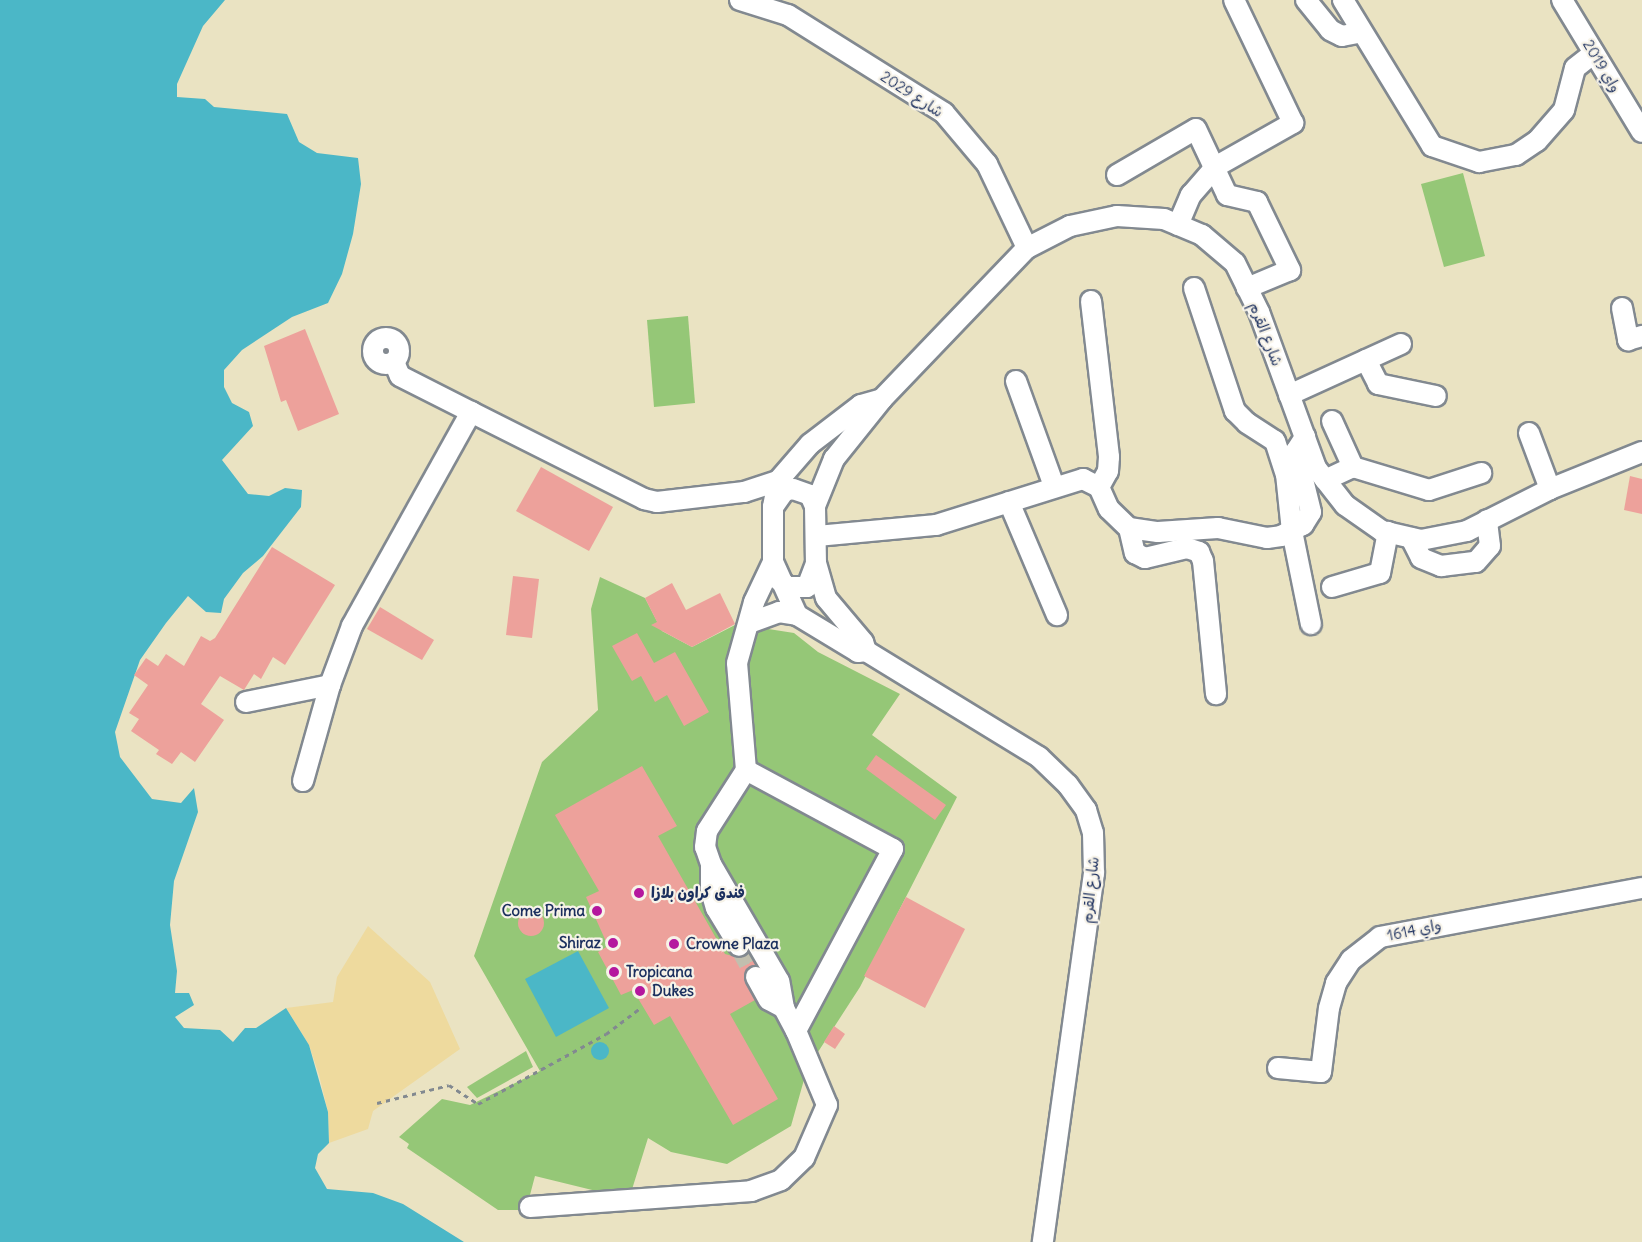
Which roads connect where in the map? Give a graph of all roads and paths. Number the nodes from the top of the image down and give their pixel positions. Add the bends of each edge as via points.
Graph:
1 (740, 0) edge
2 (1234, 0) edge
3 (1306, 0) edge
4 (1344, 0) edge
5 (1562, 0) edge
6 (1362, 32) junction
7 (1594, 52) junction
8 (1642, 132) edge
9 (1215, 167) junction
10 (1117, 175) dead end
11 (1178, 225) junction
12 (1027, 248) junction
13 (1194, 288) dead end
14 (1247, 288) junction
15 (1090, 301) dead end
16 (1622, 308) dead end
17 (1642, 336) edge
18 (1401, 344) dead end
19 (1366, 360) junction
20 (394, 362) dead end
21 (1016, 381) dead end
22 (1289, 395) junction
23 (1436, 396) dead end
24 (882, 399) junction
25 (471, 412) junction
26 (1332, 421) dead end
27 (1529, 433) dead end
28 (1305, 437) junction
29 (1642, 452) edge
30 (1353, 467) junction
31 (1481, 473) dead end
32 (1325, 480) junction
33 (778, 481) junction
34 (1054, 486) junction
35 (1099, 487) junction
36 (1550, 489) junction
37 (1009, 502) junction
38 (815, 506) junction
39 (773, 507) junction
40 (1487, 520) junction
41 (1129, 528) junction
42 (1292, 531) junction
43 (1388, 532) junction
44 (817, 536) junction
45 (1411, 538) junction
46 (816, 564) junction
47 (776, 571) junction
48 (1332, 587) dead end
49 (796, 615) junction
50 (1057, 615) dead end
51 (749, 623) junction
52 (1311, 624) dead end
53 (866, 651) junction
54 (330, 686) junction
55 (1216, 694) dead end
56 (246, 702) dead end
57 (746, 770) junction
58 (303, 781) dead end
59 (711, 864) junction
60 (1642, 888) edge
61 (739, 946) tunnel mouth
62 (756, 977) tunnel mouth
63 (784, 1008) junction
64 (639, 1009) dead end
65 (796, 1031) junction
66 (1278, 1068) dead end
67 (378, 1103) dead end
68 (530, 1207) dead end
69 (1043, 1242) edge

1 - 12 street, 2029 شارع via 788,15 944,113 987,164
2 - 9 street via 1293,123
3 - 6 street via 1330,30 1342,36
4 - 6 street
5 - 7 street, واي 2019
6 - 7 street via 1432,146 1479,162 1516,154 1537,141 1564,110 1575,68
7 - 8 street, واي 2019
9 - 10 street via 1196,129
9 - 11 street via 1191,195
9 - 14 street via 1227,195 1257,202 1290,270
11 - 12 street, شارع القرم via 1164,219 1118,216 1071,226
11 - 14 street, شارع القرم via 1202,236 1235,263
12 - 24 street, شارع القرم
13 - 42 street via 1235,411 1275,441 1286,474
14 - 22 street, شارع القرم
15 - 35 street via 1109,458 1108,471
16 - 17 street via 1628,340
18 - 19 street
19 - 22 street
19 - 23 street via 1378,384
20 - 25 street via 400,376
21 - 34 street
22 - 28 street, شارع القرم
24 - 33 street, شارع القرم via 861,405 810,444
24 - 38 street, شارع القرم via 834,459
25 - 33 street via 644,500 657,502 744,492
25 - 54 street via 352,626
26 - 30 street
27 - 36 street
28 - 32 street, شارع القرم via 1316,468
28 - 42 street via 1296,452 1311,512 1303,525
29 - 36 street, شارع القرم
30 - 31 street via 1429,490
30 - 32 street
32 - 43 street, شارع القرم via 1346,505
33 - 39 street, شارع القرم
34 - 35 street via 1083,479
34 - 37 street
35 - 41 street via 1109,509
36 - 40 street, شارع القرم
37 - 44 street via 936,525
37 - 50 street
38 - 39 street via 810,495 793,489 784,491
38 - 44 street, شارع القرم
39 - 47 street, شارع القرم
40 - 45 street, شارع القرم via 1467,531 1421,540
40 - 45 street via 1490,546 1476,562 1441,566 1421,558
41 - 42 street via 1158,532 1218,528 1268,538
41 - 55 street via 1136,553 1145,558 1186,548 1199,552
42 - 52 street
43 - 45 street, شارع القرم
43 - 48 street via 1380,573
44 - 46 street, شارع القرم
46 - 47 street via 807,587 788,587
46 - 53 street, شارع القرم via 826,598 863,642
47 - 49 street, شارع القرم
47 - 51 street via 753,602
49 - 51 street via 779,612
49 - 53 street, شارع القرم via 858,652
51 - 57 street via 737,663
53 - 69 street, شارع القرم via 1039,757 1068,785 1089,822 1094,873
54 - 56 street
54 - 58 street
57 - 59 street via 707,831 705,847
57 - 65 street via 893,849
59 - 61 street via 711,891 716,908
59 - 63 street via 779,981
60 - 66 street, واي 1614 via 1380,937 1351,960 1336,983 1321,1072
62 - 63 street via 769,999
63 - 65 street
64 - 67 path via 606,1034 478,1104 449,1084
65 - 68 street via 827,1105 804,1158 781,1180 751,1191

